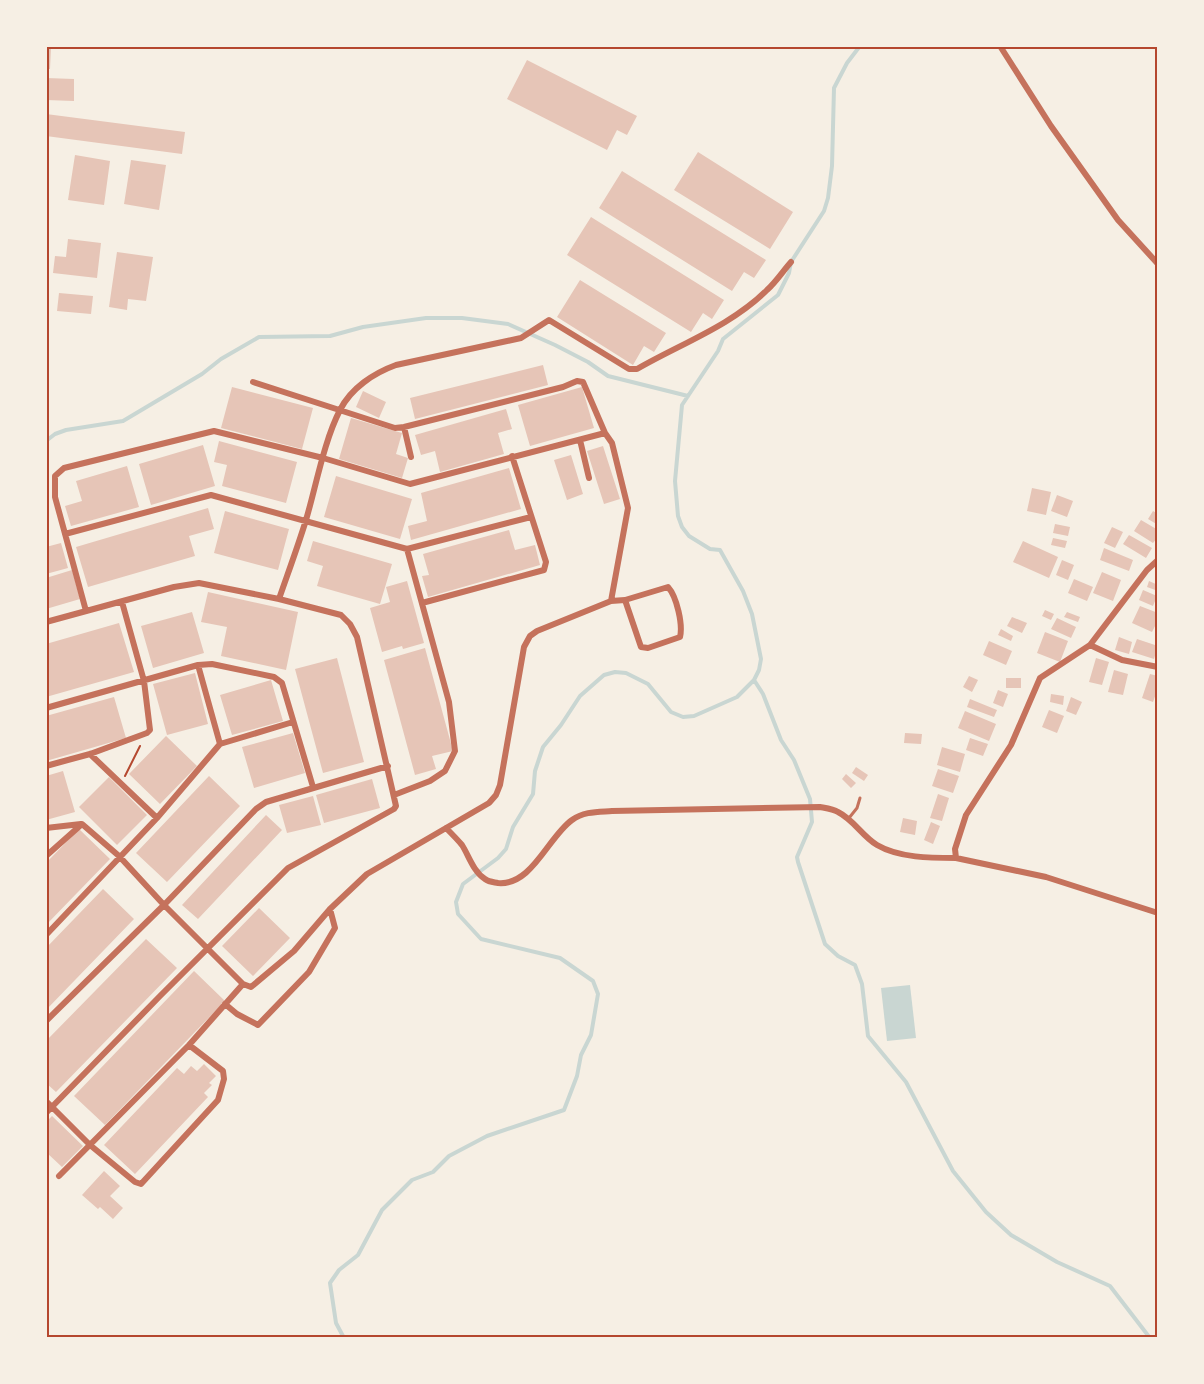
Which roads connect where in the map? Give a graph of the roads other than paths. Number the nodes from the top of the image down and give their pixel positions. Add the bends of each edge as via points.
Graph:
1 (1000, 46) edge
2 (791, 262) dead end
3 (1158, 264) edge
4 (253, 382) dead end
5 (340, 409) junction
6 (404, 427) junction
7 (605, 433) junction
8 (580, 440) junction
9 (512, 456) junction
10 (411, 457) dead end
11 (323, 458) junction
12 (590, 478) dead end
13 (531, 517) junction
14 (305, 521) junction
15 (65, 534) junction
16 (407, 549) junction
17 (1158, 560) edge
18 (279, 599) junction
19 (624, 600) junction
20 (611, 601) junction
21 (122, 602) junction
22 (422, 603) junction
23 (86, 611) junction
24 (46, 622) edge
25 (1090, 645) junction
26 (198, 665) junction
27 (1158, 667) edge
28 (144, 681) junction
29 (46, 708) edge
30 (293, 722) junction
31 (220, 744) junction
32 (90, 754) junction
33 (46, 766) edge
34 (388, 766) junction
35 (313, 787) junction
36 (394, 795) junction
37 (860, 798) dead end
38 (157, 818) junction
39 (848, 819) junction
40 (82, 824) junction
41 (46, 828) edge
42 (446, 828) junction
43 (46, 856) edge
44 (119, 856) junction
45 (956, 858) junction
46 (164, 905) junction
47 (330, 909) junction
48 (1158, 913) edge
49 (46, 935) edge
50 (208, 949) junction
51 (243, 984) junction
52 (225, 1004) junction
53 (46, 1021) edge
54 (189, 1045) junction
55 (46, 1101) edge
56 (53, 1107) junction
57 (46, 1113) edge
58 (90, 1145) junction
59 (59, 1176) dead end

1 - 3 street via 1118,220
2 - 5 street via 768,290 746,308 637,369 629,369 549,320 521,338 380,371 367,379
4 - 5 street
5 - 6 street via 395,428
5 - 11 street
6 - 7 street via 577,381 585,385
6 - 10 street
7 - 8 street
7 - 20 street via 612,443 628,508
8 - 9 street
8 - 12 street
9 - 11 street via 410,484
9 - 13 street
11 - 14 street
11 - 15 street via 214,431 64,468 55,476 55,497
13 - 16 street
13 - 22 street via 546,562 544,570
14 - 15 street via 211,495
14 - 16 street
14 - 18 street
15 - 23 street
16 - 22 street
17 - 25 street
18 - 21 street via 199,583
18 - 34 street via 341,615 350,624 357,637
19 - 19 street via 668,587 673,594 680,638 641,647
19 - 20 street
20 - 42 street via 530,636 524,647 496,795
21 - 23 street
21 - 28 street
22 - 36 street via 449,702 455,751 445,771
23 - 24 street
25 - 27 street via 1122,660
25 - 45 street via 1040,678 1011,745 966,815 955,849
26 - 28 street
26 - 30 street via 223,665 278,679
26 - 31 street
28 - 29 street
28 - 32 street via 151,727 147,733
30 - 31 street
30 - 35 street
31 - 38 street
32 - 33 street
32 - 38 street
34 - 35 street
34 - 36 street
35 - 46 street via 256,809
36 - 50 street via 394,809 288,868
37 - 39 lane via 855,813
38 - 44 street
39 - 42 street via 837,811 820,807 586,813 573,819 530,869 512,882 484,879
39 - 45 street via 878,846 935,858
40 - 41 street
40 - 43 street
40 - 44 street
42 - 47 street via 367,874
44 - 46 street
44 - 49 street
45 - 48 street via 1046,878
46 - 50 street
46 - 53 street
47 - 51 street via 285,958 251,987
47 - 52 street via 335,928 321,953 309,972 258,1025
50 - 51 street
50 - 56 street
51 - 52 street
52 - 54 street
54 - 58 street
54 - 58 street via 222,1071 224,1079 218,1100 141,1184
55 - 56 street
56 - 57 street
56 - 58 street
58 - 59 street

